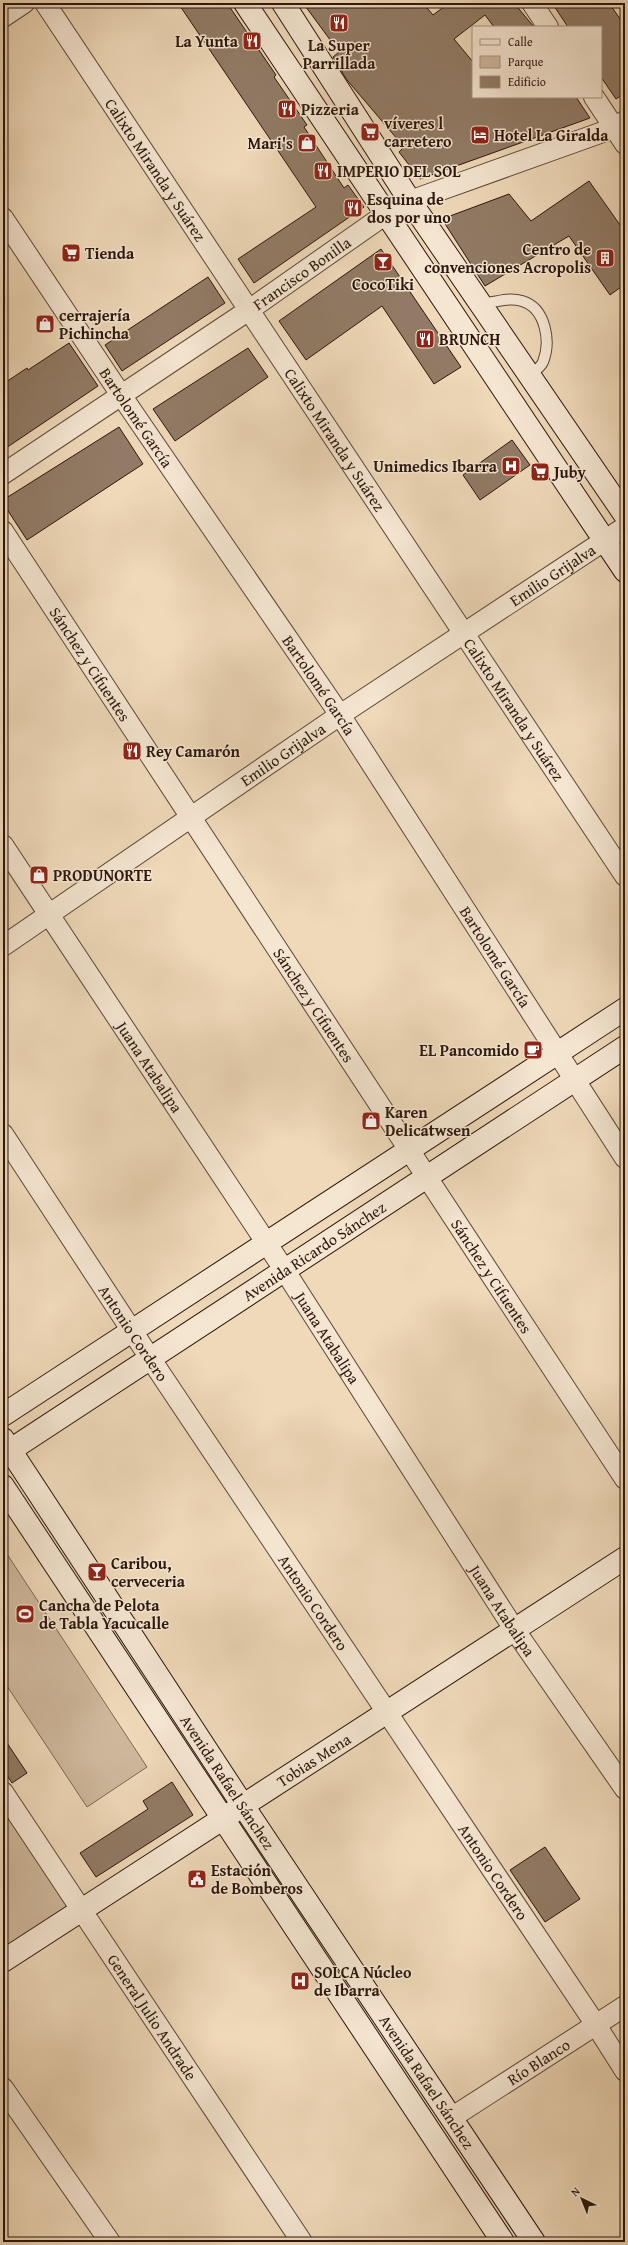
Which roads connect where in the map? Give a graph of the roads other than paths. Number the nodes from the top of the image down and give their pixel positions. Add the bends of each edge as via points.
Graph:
1 (24, 3) edge
2 (45, 3) edge
3 (245, 3) edge
4 (283, 3) edge
5 (532, 3) edge
6 (3, 17) edge
7 (547, 26) edge
8 (595, 98) edge
9 (621, 131) edge
10 (410, 201) junction
11 (386, 214) junction
12 (3, 218) edge
13 (482, 304) junction
14 (249, 310) junction
15 (530, 375) junction
16 (121, 395) junction
17 (3, 474) edge
18 (625, 515) edge
19 (625, 527) edge
20 (3, 531) edge
21 (604, 540) junction
22 (625, 571) edge
23 (464, 633) junction
24 (340, 715) junction
25 (192, 818) junction
26 (3, 845) edge
27 (625, 876) edge
28 (50, 914) junction
29 (3, 946) edge
30 (625, 1009) edge
31 (625, 1047) edge
32 (557, 1054) junction
33 (574, 1082) junction
34 (3, 1134) edge
35 (408, 1152) junction
36 (625, 1158) edge
37 (426, 1176) junction
38 (266, 1244) junction
39 (285, 1271) junction
40 (132, 1331) junction
41 (150, 1358) junction
42 (3, 1415) edge
43 (6, 1448) edge
44 (625, 1480) edge
45 (3, 1486) edge
46 (625, 1558) edge
47 (514, 1629) junction
48 (386, 1712) junction
49 (625, 1789) edge
50 (3, 1792) edge
51 (244, 1807) junction
52 (222, 1820) junction
53 (81, 1910) junction
54 (3, 1961) edge
55 (625, 2006) edge
56 (596, 2025) junction
57 (402, 2041) junction
58 (377, 2055) junction
59 (625, 2071) edge
60 (3, 2088) edge
61 (451, 2118) junction
62 (299, 2241) edge
63 (110, 2242) edge
64 (503, 2242) edge
65 (534, 2242) edge

1 - 6 street
2 - 14 street, Calixto Miranda y Suárez
3 - 11 main road
4 - 10 main road
5 - 7 street
8 - 9 street
9 - 10 street, Francisco Bonilla
10 - 11 street, Francisco Bonilla
10 - 13 main road
11 - 14 street, Francisco Bonilla
11 - 21 main road
12 - 16 street, Bartolomé García
13 - 15 main road
13 - 15 lane via 513,299 524,301 538,313 545,327 547,348 542,364
14 - 16 street, Francisco Bonilla
14 - 23 street, Calixto Miranda y Suárez
15 - 18 main road
16 - 17 street, Francisco Bonilla
16 - 24 street, Bartolomé García
19 - 21 street, Emilio Grijalva
20 - 25 street, Sánchez y Cifuentes
21 - 22 main road
21 - 23 street, Emilio Grijalva
23 - 24 street, Emilio Grijalva
23 - 27 street, Calixto Miranda y Suárez
24 - 25 street, Emilio Grijalva
24 - 32 street, Bartolomé García
25 - 28 street, Emilio Grijalva
25 - 35 street, Sánchez y Cifuentes
26 - 28 street, Juana Atabalipa
28 - 29 street, Emilio Grijalva
28 - 38 street, Juana Atabalipa
30 - 32 main road, Avenida Ricardo Sánchez
31 - 33 main road, Avenida Ricardo Sánchez
32 - 33 street, Bartolomé García
32 - 35 main road, Avenida Ricardo Sánchez
33 - 36 street, Bartolomé García
33 - 37 main road, Avenida Ricardo Sánchez
34 - 40 street, Antonio Cordero
35 - 37 street, Sánchez y Cifuentes
35 - 38 main road, Avenida Ricardo Sánchez
37 - 39 main road, Avenida Ricardo Sánchez
37 - 44 street, Sánchez y Cifuentes
38 - 39 street, Juana Atabalipa
38 - 40 main road, Avenida Ricardo Sánchez
39 - 41 main road, Avenida Ricardo Sánchez
39 - 47 street, Juana Atabalipa
40 - 41 street, Antonio Cordero
40 - 42 main road, Avenida Ricardo Sánchez
41 - 43 main road, Avenida Ricardo Sánchez
41 - 48 street, Antonio Cordero
43 - 51 main road, Avenida Rafael Sánchez
45 - 52 main road, Avenida Rafael Sánchez
46 - 47 main road, Tobias Mena
47 - 48 main road, Tobias Mena
47 - 49 street, Juana Atabalipa
48 - 51 main road, Tobias Mena
48 - 56 street, Antonio Cordero
50 - 53 street, General Julio Andrade
51 - 52 main road, Tobias Mena
51 - 57 main road, Avenida Rafael Sánchez
52 - 53 main road, Tobias Mena
52 - 58 main road, Avenida Rafael Sánchez
53 - 54 main road, Tobias Mena
53 - 62 street, General Julio Andrade
55 - 56 street, Río Blanco
56 - 59 street, Antonio Cordero
56 - 61 street, Río Blanco
57 - 58 main road
57 - 61 main road, Avenida Rafael Sánchez
58 - 64 main road, Avenida Rafael Sánchez
60 - 63 street
61 - 65 main road, Avenida Rafael Sánchez

